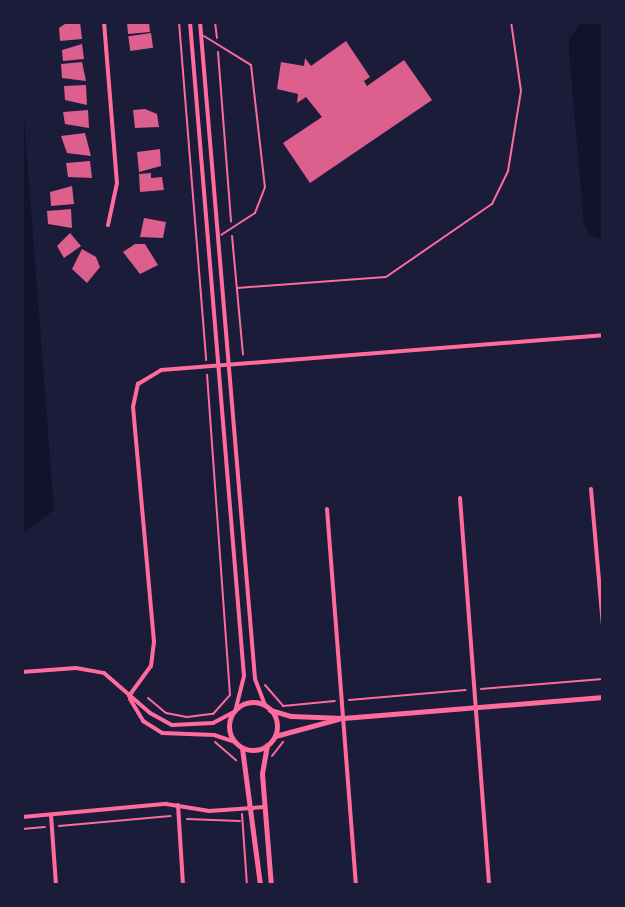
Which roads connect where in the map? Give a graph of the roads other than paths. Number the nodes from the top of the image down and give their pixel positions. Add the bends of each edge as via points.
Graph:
1 (104, 22) edge
2 (190, 22) edge
3 (200, 22) edge
4 (201, 34) junction
5 (108, 225) dead end
6 (216, 237) junction
7 (603, 335) edge
8 (229, 364) junction
9 (217, 365) junction
10 (591, 489) dead end
11 (460, 498) dead end
12 (327, 509) dead end
13 (603, 627) edge
14 (22, 672) edge
15 (129, 696) junction
16 (603, 697) edge
17 (267, 707) junction
18 (476, 707) junction
19 (234, 711) junction
20 (343, 718) junction
21 (274, 736) junction
22 (235, 742) junction
23 (267, 745) junction
24 (242, 747) junction
25 (178, 805) junction
26 (265, 807) junction
27 (253, 808) junction
28 (51, 815) junction
29 (22, 817) edge
30 (56, 885) edge
31 (183, 885) edge
32 (260, 885) edge
33 (271, 885) edge
34 (356, 885) edge
35 (489, 885) edge

1 - 5 street via 117,183
2 - 9 street
3 - 4 street
4 - 6 street
4 - 6 lane via 251,65 263,171 262,204
6 - 8 street
7 - 8 street
8 - 9 street
8 - 17 street via 255,679
9 - 15 street via 161,370 138,384 135,395 154,642 146,677
9 - 19 street via 244,676
10 - 13 street
11 - 18 street
12 - 20 street
14 - 15 street via 91,669 104,673
15 - 19 street via 172,725 213,723
15 - 22 street via 143,721 162,733 214,735
16 - 18 street
17 - 19 street via 250,702
17 - 20 street via 291,716
17 - 21 street via 276,722
18 - 20 street
18 - 35 street
19 - 22 street via 229,731
20 - 21 street
20 - 34 street
21 - 23 street
22 - 24 street
23 - 24 street
23 - 26 street via 262,763
24 - 27 street
25 - 27 street via 209,811
25 - 28 street
25 - 31 street
26 - 27 street
26 - 33 street
27 - 32 street
28 - 29 street
28 - 30 street

